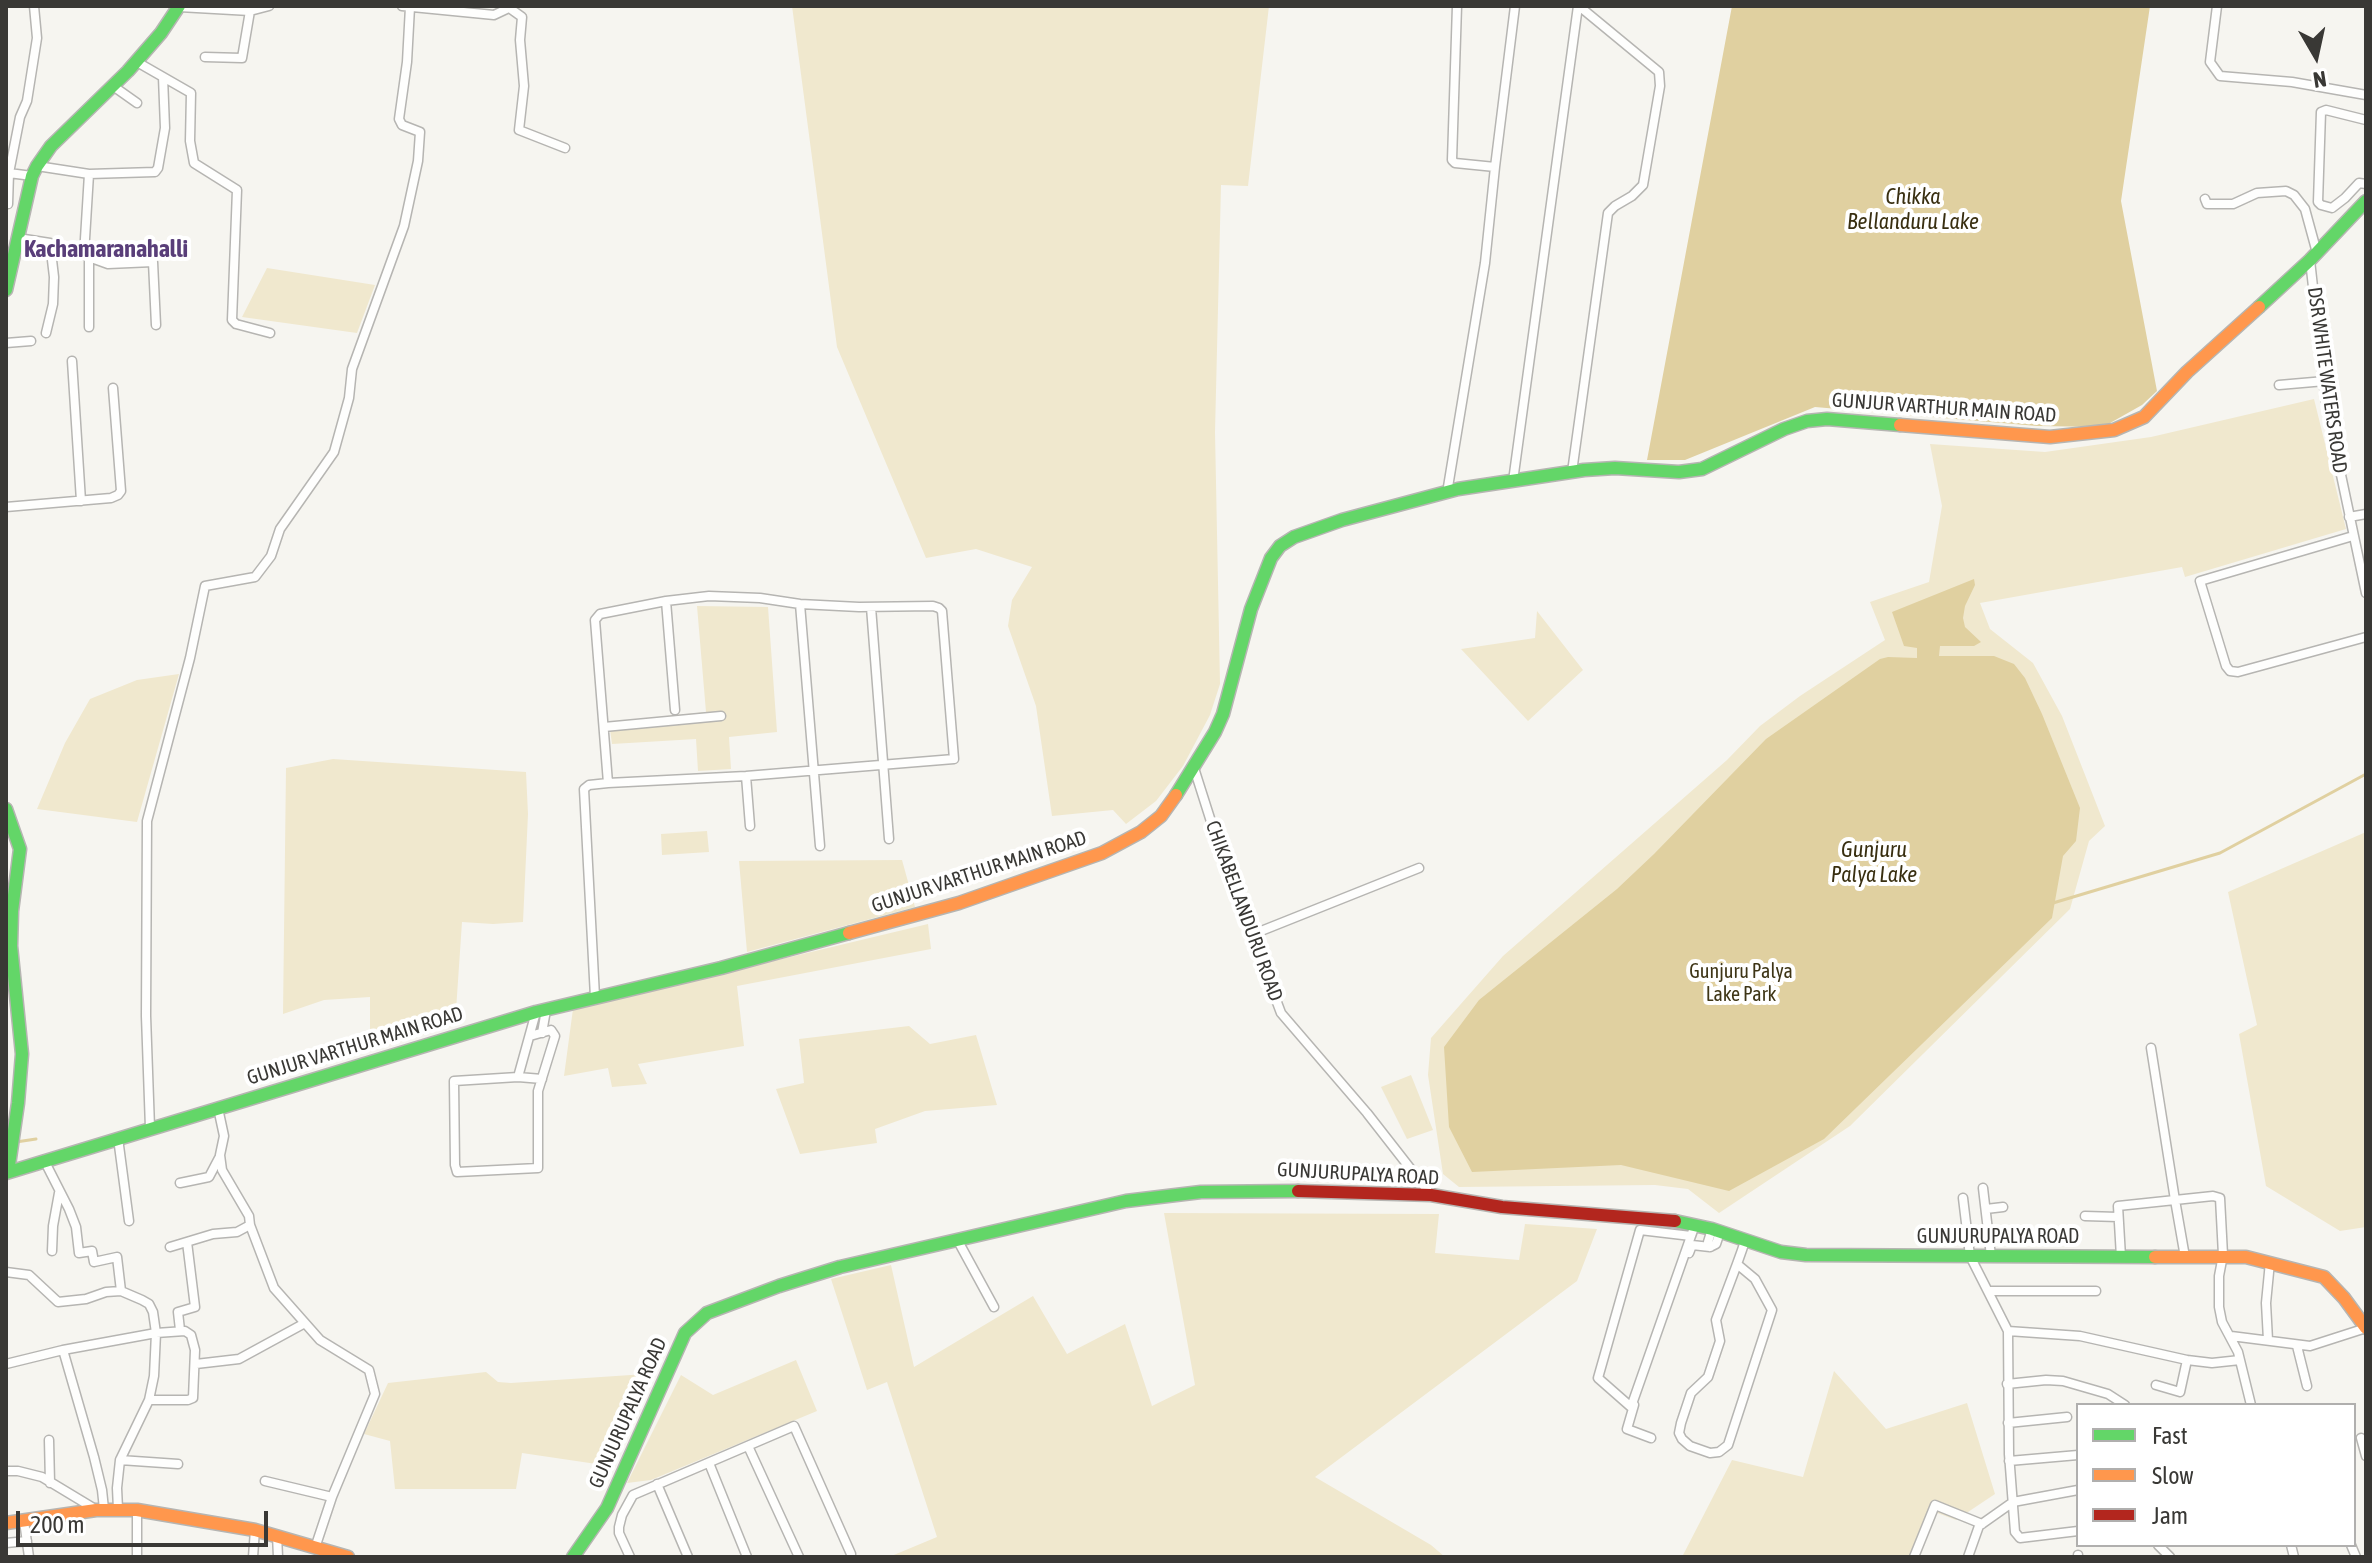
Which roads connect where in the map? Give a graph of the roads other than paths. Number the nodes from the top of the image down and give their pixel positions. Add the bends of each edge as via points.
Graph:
1 (34, 6) edge
2 (179, 6) edge
3 (269, 6) edge
4 (402, 6) edge
5 (1457, 6) edge
6 (1515, 6) edge
7 (1578, 6) edge
8 (2217, 6) edge
9 (410, 7) edge
10 (510, 7) edge
11 (250, 11) junction
12 (205, 57) dead end
13 (137, 62) junction
14 (163, 77) junction
15 (113, 86) junction
16 (2366, 95) edge
17 (137, 103) dead end
18 (2366, 120) edge
19 (565, 148) dead end
20 (1495, 167) junction
21 (35, 171) junction
22 (9, 173) junction
23 (89, 174) junction
24 (2366, 184) edge
25 (2205, 199) dead end
26 (2366, 201) edge
27 (7, 204) edge
28 (25, 206) junction
29 (18, 238) junction
30 (50, 243) junction
31 (86, 257) junction
32 (2313, 257) junction
33 (6, 290) edge
34 (156, 325) dead end
35 (89, 327) dead end
36 (46, 333) dead end
37 (270, 333) dead end
38 (31, 341) dead end
39 (6, 343) edge
40 (72, 361) dead end
41 (2325, 381) junction
42 (2279, 385) dead end
43 (113, 388) dead end
44 (1572, 472) junction
45 (1513, 481) junction
46 (1447, 493) junction
47 (81, 501) junction
48 (6, 507) edge
49 (2366, 514) edge
50 (2349, 517) junction
51 (2353, 536) junction
52 (2364, 579) edge
53 (2366, 593) edge
54 (666, 601) junction
55 (800, 604) junction
56 (871, 607) junction
57 (2366, 637) edge
58 (675, 710) dead end
59 (721, 716) dead end
60 (604, 727) junction
61 (884, 764) junction
62 (1194, 767) junction
63 (815, 769) junction
64 (746, 776) junction
65 (608, 783) junction
66 (6, 809) edge
67 (750, 826) dead end
68 (889, 839) dead end
69 (820, 846) dead end
70 (1419, 868) dead end
71 (1251, 935) junction
72 (595, 997) junction
73 (541, 1011) junction
74 (542, 1033) junction
75 (530, 1036) junction
76 (2151, 1048) dead end
77 (518, 1077) junction
78 (542, 1079) junction
79 (218, 1108) junction
80 (150, 1128) junction
81 (118, 1138) junction
82 (220, 1155) junction
83 (44, 1160) junction
84 (7, 1172) edge
85 (180, 1183) dead end
86 (1983, 1188) dead end
87 (59, 1192) junction
88 (1431, 1195) junction
89 (1963, 1198) dead end
90 (2175, 1200) junction
91 (2003, 1207) dead end
92 (1986, 1209) junction
93 (2085, 1216) dead end
94 (2118, 1217) junction
95 (129, 1221) dead end
96 (250, 1225) junction
97 (1693, 1230) junction
98 (1716, 1230) junction
99 (958, 1241) junction
100 (1745, 1241) junction
101 (187, 1242) junction
102 (170, 1247) dead end
103 (52, 1251) dead end
104 (2223, 1255) junction
105 (1970, 1256) junction
106 (1991, 1256) junction
107 (2121, 1257) junction
108 (2185, 1257) junction
109 (2270, 1262) junction
110 (1737, 1264) junction
111 (6, 1272) edge
112 (121, 1291) junction
113 (1989, 1291) junction
114 (2096, 1291) dead end
115 (994, 1307) dead end
116 (305, 1323) junction
117 (2366, 1328) edge
118 (180, 1330) junction
119 (2008, 1331) junction
120 (156, 1333) junction
121 (2231, 1336) junction
122 (2268, 1340) junction
123 (2297, 1346) junction
124 (63, 1350) junction
125 (2187, 1360) junction
126 (2240, 1360) junction
127 (6, 1364) edge
128 (196, 1364) junction
129 (2007, 1384) junction
130 (2156, 1385) dead end
131 (2307, 1386) dead end
132 (149, 1400) junction
133 (2122, 1403) edge
134 (2251, 1403) edge
135 (2067, 1417) dead end
136 (2008, 1423) junction
137 (1651, 1438) dead end
138 (2361, 1438) dead end
139 (49, 1440) dead end
140 (748, 1446) junction
141 (2076, 1455) edge
142 (2366, 1456) edge
143 (120, 1460) junction
144 (2009, 1461) junction
145 (709, 1463) junction
146 (178, 1464) dead end
147 (6, 1471) edge
148 (265, 1481) dead end
149 (50, 1483) junction
150 (657, 1484) junction
151 (117, 1488) junction
152 (102, 1490) junction
153 (2076, 1490) edge
154 (332, 1497) junction
155 (2013, 1502) junction
156 (607, 1508) junction
157 (100, 1509) junction
158 (118, 1509) junction
159 (137, 1510) junction
160 (622, 1515) junction
161 (24, 1521) junction
162 (6, 1523) edge
163 (1982, 1524) junction
164 (255, 1530) junction
165 (2076, 1531) edge
166 (277, 1535) junction
167 (27, 1541) junction
168 (6, 1543) edge
169 (315, 1548) junction
170 (302, 1550) edge
171 (851, 1554) dead end
172 (339, 1556) edge
173 (29, 1557) edge
174 (137, 1557) edge
175 (253, 1557) edge
176 (278, 1557) edge
177 (573, 1557) edge
178 (630, 1557) edge
179 (688, 1557) edge
180 (747, 1557) edge
181 (799, 1557) edge
182 (1914, 1557) edge
183 (1968, 1557) edge

1 - 22 street via 37,38
2 - 11 street
2 - 13 street
3 - 11 street
4 - 9 street
5 - 20 street via 1452,160
6 - 20 street
7 - 44 street via 1659,72 1660,86 1643,185 1608,213
7 - 45 street
8 - 16 street via 2210,62 2220,76
9 - 10 street via 494,15
9 - 80 street via 399,119 420,132 418,161 404,226 352,369 334,452 280,529 271,556 255,577 205,586 147,821
10 - 19 street via 522,17 519,130
11 - 12 street via 242,58
13 - 14 street
13 - 15 street
14 - 23 street via 165,128 158,168 151,173
14 - 37 street via 191,93 194,163 237,190 232,320
15 - 17 street
15 - 21 street via 51,146
18 - 24 street via 2321,112 2318,202 2332,208 2359,183
20 - 46 street via 1485,263
21 - 22 street
21 - 23 street
21 - 28 street
22 - 27 street
23 - 31 street
25 - 32 street, DSR WHITE WATERS ROAD via 2207,204 2233,204 2257,193 2294,195 2305,209
26 - 32 street, GUNJUR VARTHUR MAIN ROAD
27 - 28 street
28 - 29 street
29 - 30 street
29 - 33 street
30 - 31 street
30 - 36 street via 53,304
31 - 34 street via 108,264 153,262
31 - 35 street
32 - 41 street, DSR WHITE WATERS ROAD
32 - 44 street, GUNJUR VARTHUR MAIN ROAD via 2144,417 2114,430 2050,437 1827,419 1784,429 1702,469
38 - 39 street
40 - 47 street
41 - 42 street
41 - 50 street, DSR WHITE WATERS ROAD
43 - 47 street via 121,491 111,498
44 - 45 street, GUNJUR VARTHUR MAIN ROAD
45 - 46 street, GUNJUR VARTHUR MAIN ROAD
46 - 62 street, GUNJUR VARTHUR MAIN ROAD via 1342,520 1280,546 1251,609 1223,714
47 - 48 street
49 - 50 street
50 - 51 street, DSR WHITE WATERS ROAD
51 - 52 street, DSR WHITE WATERS ROAD
51 - 57 street via 2200,581 2230,671
52 - 53 street, DSR WHITE WATERS ROAD
54 - 55 street via 709,596
54 - 58 street
54 - 60 street via 600,614 595,620
55 - 56 street
55 - 63 street
56 - 61 street
56 - 61 street via 942,611 954,759
59 - 60 street
60 - 65 street
61 - 63 street
61 - 68 street
62 - 71 street, CHIKABELLANDURU ROAD
62 - 72 street, GUNJUR VARTHUR MAIN ROAD via 1161,816 1102,853 959,903
63 - 64 street
63 - 69 street
64 - 65 street
64 - 67 street
65 - 72 street via 583,791
66 - 84 street via 20,849 11,946 22,1054
70 - 71 street
71 - 88 street, CHIKABELLANDURU ROAD via 1281,1013
72 - 73 street, GUNJUR VARTHUR MAIN ROAD
73 - 74 street
73 - 75 street
73 - 79 street, GUNJUR VARTHUR MAIN ROAD
74 - 75 street
74 - 78 street via 551,1030 555,1036
75 - 77 street
76 - 90 street
77 - 78 street
77 - 78 street via 454,1081 457,1172 538,1168
79 - 80 street, GUNJUR VARTHUR MAIN ROAD
79 - 82 street via 224,1136
80 - 81 street, GUNJUR VARTHUR MAIN ROAD
81 - 83 street, GUNJUR VARTHUR MAIN ROAD
81 - 95 street
82 - 85 street via 209,1177
82 - 96 street via 225,1177
83 - 84 street, GUNJUR VARTHUR MAIN ROAD
83 - 87 street
86 - 92 street
87 - 103 street
87 - 112 street via 76,1227 79,1253 92,1251 94,1262 117,1257
88 - 97 street, GUNJURUPALYA ROAD via 1502,1207 1664,1219
88 - 99 street, GUNJURUPALYA ROAD via 1201,1192 1102,1206
89 - 105 street
90 - 94 street via 2118,1206
90 - 104 street via 2220,1198
90 - 108 street
91 - 92 street
92 - 106 street
93 - 94 street
94 - 107 street
96 - 101 street
96 - 116 street via 274,1288
97 - 97 street via 1640,1230 1598,1378 1631,1407
97 - 98 street, GUNJURUPALYA ROAD
98 - 100 street, GUNJURUPALYA ROAD
98 - 137 street via 1710,1247 1692,1245 1626,1427
99 - 115 street
99 - 156 street, GUNJURUPALYA ROAD via 840,1267 740,1300 696,1321 685,1333
100 - 105 street, GUNJURUPALYA ROAD via 1806,1255
100 - 110 street
101 - 102 street
101 - 118 street via 195,1307 178,1312
104 - 108 street, GUNJURUPALYA ROAD
104 - 109 street, GUNJURUPALYA ROAD
104 - 121 street via 2219,1307
105 - 106 street, GUNJURUPALYA ROAD
105 - 113 street
106 - 107 street, GUNJURUPALYA ROAD
107 - 108 street, GUNJURUPALYA ROAD
109 - 117 street, GUNJURUPALYA ROAD via 2324,1277
109 - 122 street
110 - 110 street via 1716,1320 1720,1341 1708,1377 1691,1393 1679,1433 1690,1446 1710,1453 1728,1445 1772,1310 1755,1279
111 - 112 street via 29,1275 58,1302
112 - 120 street via 149,1304
113 - 114 street
113 - 119 street
116 - 128 street via 244,1357
116 - 154 street via 320,1340 369,1370 375,1394
117 - 123 street via 2325,1343
118 - 120 street
118 - 128 street via 191,1335
119 - 125 street via 2064,1334
119 - 129 street
120 - 124 street
120 - 132 street
121 - 122 street
121 - 126 street
122 - 123 street
123 - 131 street
124 - 127 street
124 - 152 street
125 - 126 street
125 - 130 street via 2180,1392
126 - 134 street
128 - 132 street via 193,1398
129 - 133 street via 2063,1381
129 - 136 street
132 - 143 street
135 - 136 street
136 - 144 street
138 - 142 street
139 - 149 street
140 - 145 street
140 - 171 street via 794,1426
140 - 181 street
141 - 144 street
143 - 146 street
143 - 151 street
144 - 155 street
145 - 150 street
145 - 180 street
147 - 149 street
148 - 154 street
149 - 157 street
150 - 160 street via 633,1495
150 - 179 street
151 - 152 street
151 - 158 street
152 - 157 street
153 - 155 street
154 - 169 street
155 - 163 street
155 - 165 street via 2020,1538
156 - 160 street
156 - 177 street, GUNJURUPALYA ROAD
157 - 158 street
157 - 161 street
158 - 159 street
159 - 164 street
159 - 174 street
160 - 178 street via 619,1533
161 - 162 street
161 - 167 street
163 - 182 street via 1935,1505
163 - 183 street
164 - 166 street
164 - 175 street
166 - 170 street
166 - 176 street
167 - 168 street
167 - 173 street
169 - 170 street
169 - 172 street

